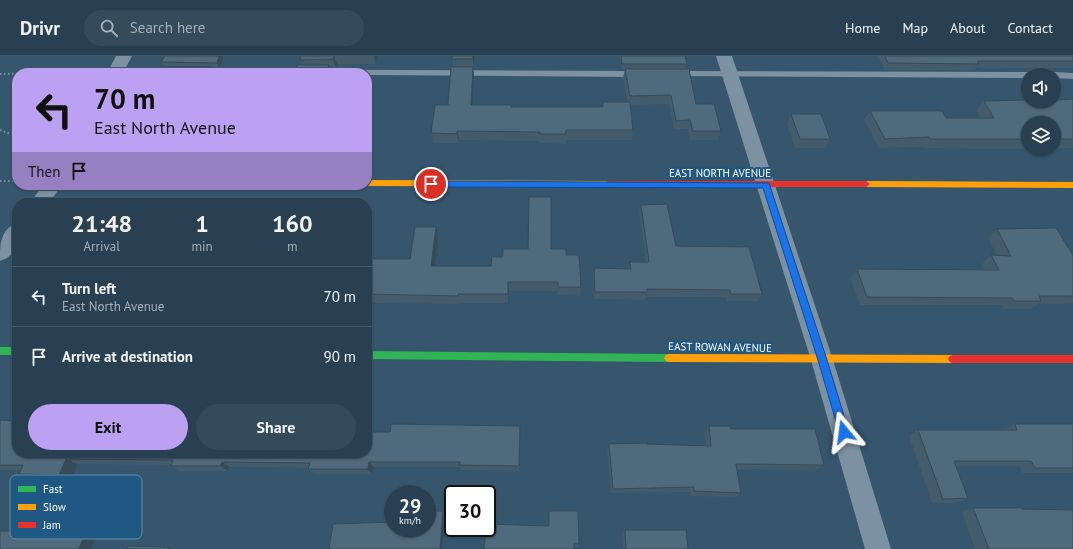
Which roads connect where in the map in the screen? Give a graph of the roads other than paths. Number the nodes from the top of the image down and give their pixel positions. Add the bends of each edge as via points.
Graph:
1 (124, 56) edge
2 (727, 65) edge
3 (117, 68) edge
4 (372, 73) edge
5 (650, 74) edge
6 (666, 74) edge
7 (1021, 75) edge
8 (1061, 76) edge
9 (1073, 76) edge
10 (372, 183) edge
11 (766, 185) junction
12 (1073, 185) edge
13 (49, 190) edge
14 (43, 198) edge
15 (12, 238) edge
16 (0, 253) edge
17 (0, 351) edge
18 (12, 351) edge
19 (372, 355) edge
20 (1073, 359) edge
21 (822, 360) junction
22 (878, 549) edge

1 - 3 street
2 - 6 lane
2 - 7 lane
2 - 11 street
4 - 5 lane
8 - 9 lane
10 - 11 street, EAST NORTH AVENUE
11 - 12 street, EAST NORTH AVENUE
11 - 21 street
13 - 14 street
15 - 16 street
17 - 18 street
19 - 21 street, EAST ROWAN AVENUE
20 - 21 street, EAST ROWAN AVENUE
21 - 22 street

